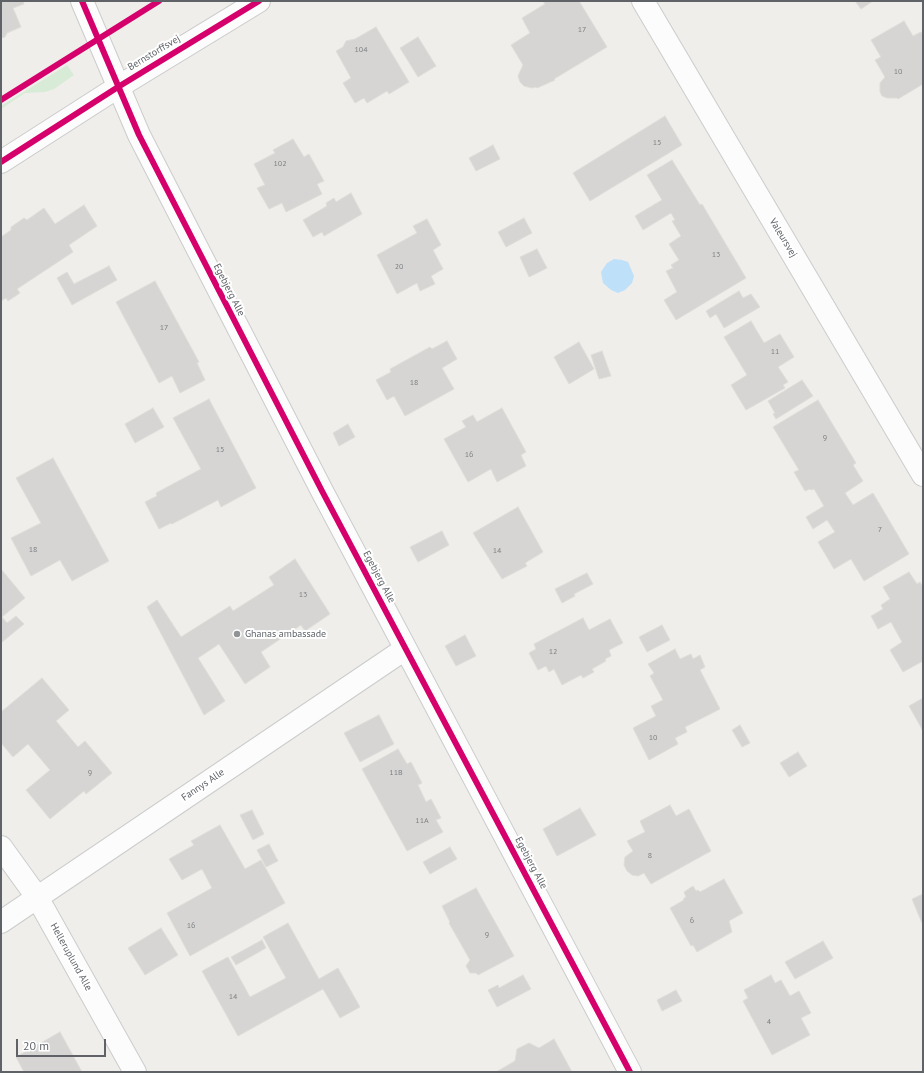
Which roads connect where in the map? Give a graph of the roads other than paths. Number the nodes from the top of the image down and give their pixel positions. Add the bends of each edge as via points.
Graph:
1 (82, 1) edge
2 (258, 1) edge
3 (643, 1) edge
4 (118, 87) junction
5 (1, 162) edge
6 (923, 475) edge
7 (405, 649) junction
8 (1, 847) edge
9 (38, 896) junction
10 (1, 922) edge
11 (135, 1072) edge
12 (630, 1072) edge

1 - 4 street, Egebjerg Alle
2 - 4 street, Bernstorffsvej
3 - 6 street, Valeursvej
4 - 5 street, Bernstorffsvej
4 - 7 street, Egebjerg Alle via 142,142
7 - 9 street, Fannys Alle
7 - 12 street, Egebjerg Alle
8 - 9 street, Helleruplund Alle
9 - 10 street, Fannys Alle
9 - 11 street, Helleruplund Alle

